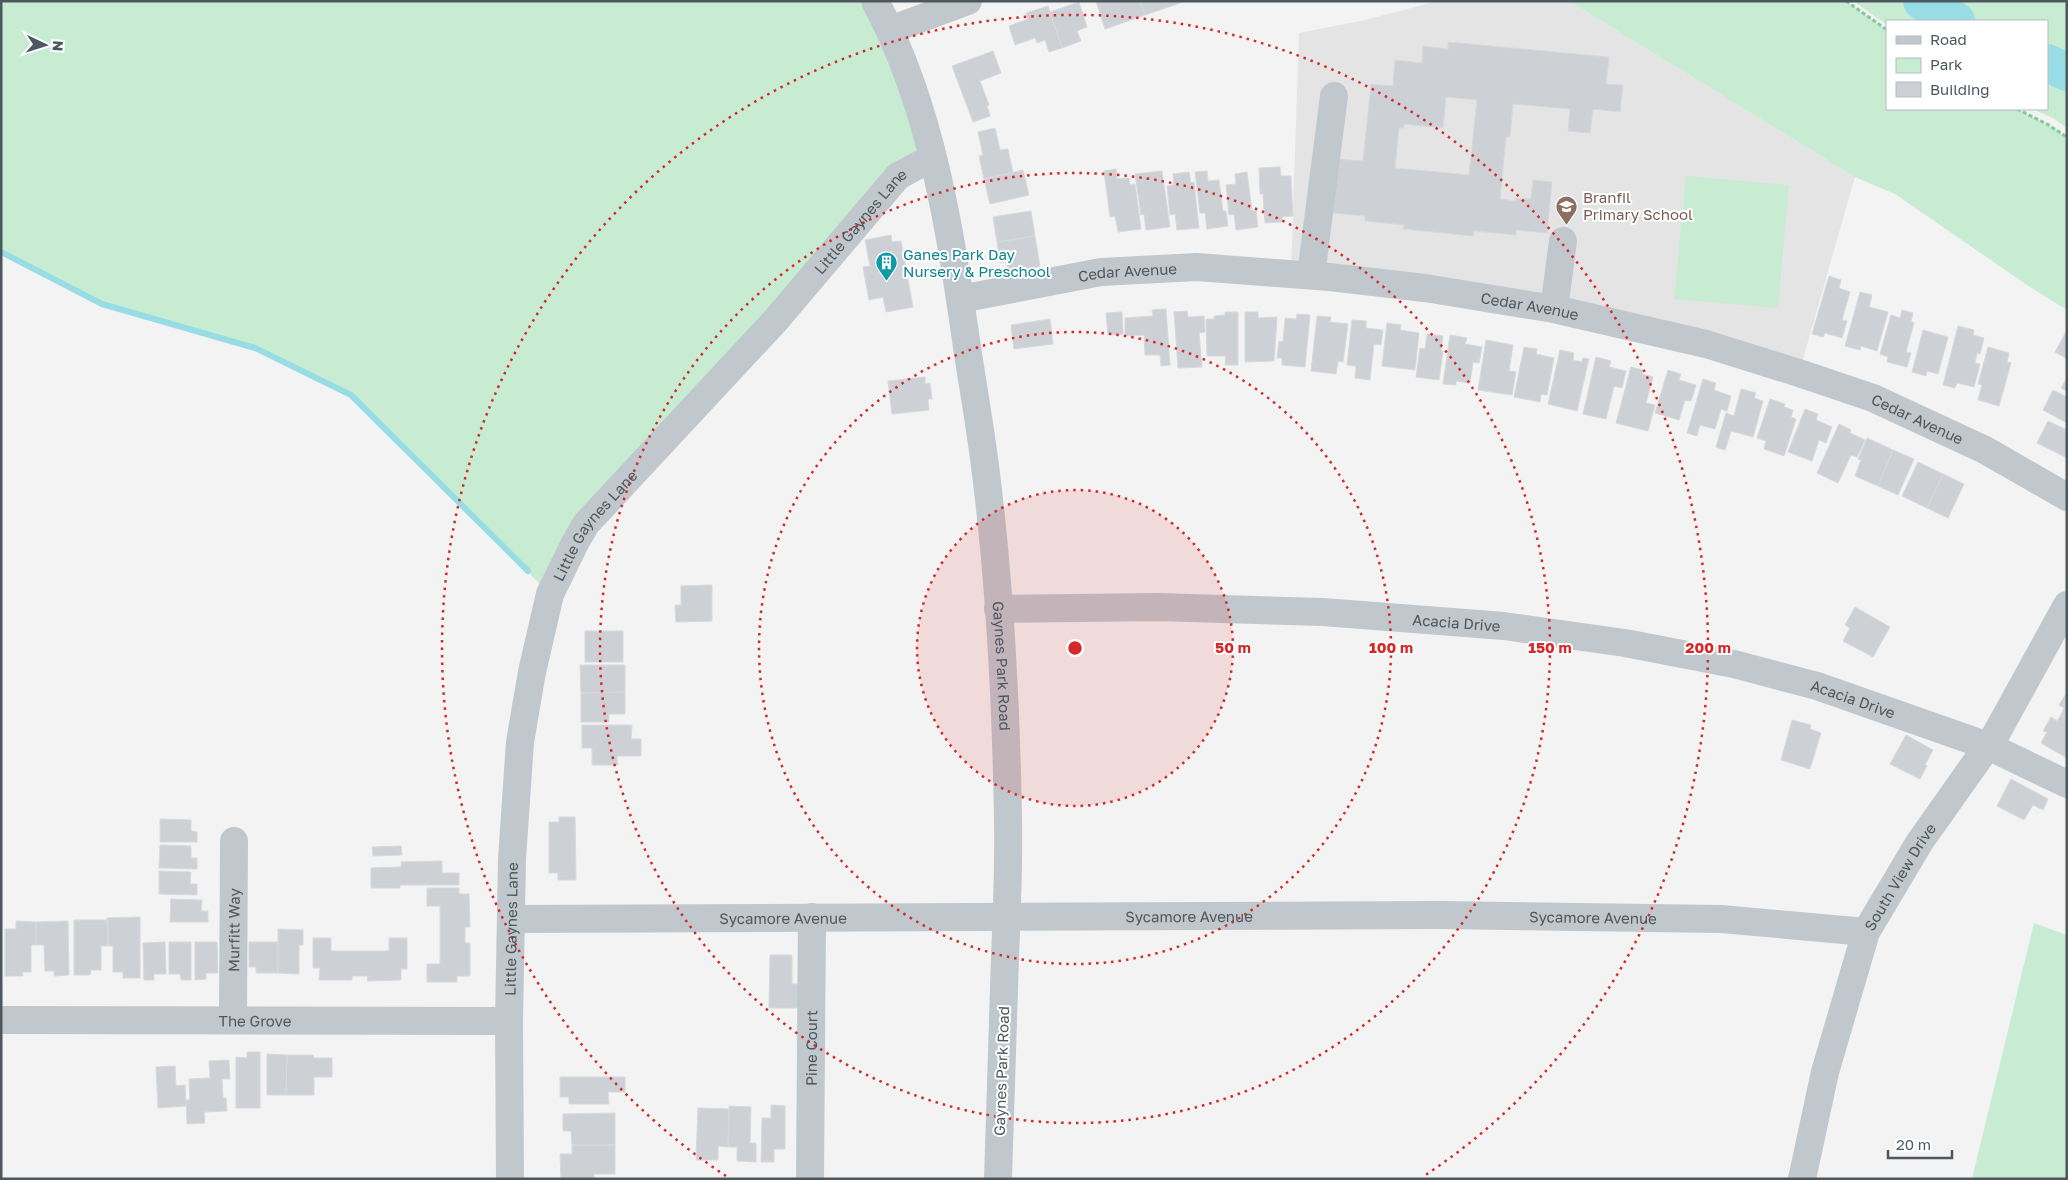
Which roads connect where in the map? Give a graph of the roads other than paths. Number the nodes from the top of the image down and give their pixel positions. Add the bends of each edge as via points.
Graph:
1 (875, 1) edge
2 (968, 1) edge
3 (890, 30) junction
4 (1334, 96) dead end
5 (932, 158) junction
6 (1563, 241) dead end
7 (1311, 275) junction
8 (960, 299) junction
9 (1554, 309) junction
10 (2067, 497) edge
11 (2067, 605) edge
12 (998, 609) junction
13 (1988, 746) junction
14 (2067, 784) edge
15 (234, 841) dead end
16 (1006, 916) junction
17 (812, 917) junction
18 (511, 919) junction
19 (1866, 932) junction
20 (233, 1019) junction
21 (1, 1020) edge
22 (509, 1021) junction
23 (510, 1179) edge
24 (810, 1179) edge
25 (998, 1179) edge
26 (1802, 1179) edge

1 - 3 street
2 - 3 street
3 - 5 street via 908,70
4 - 7 street
5 - 8 street, Gaynes Park Road
5 - 18 street, Little Gaynes Lane via 898,176 775,321 586,524 575,543 550,594 520,742
6 - 9 street
7 - 8 street, Cedar Avenue via 1197,267 1101,272
7 - 9 street, Cedar Avenue via 1425,288
8 - 12 street, Gaynes Park Road via 985,468
9 - 10 street, Cedar Avenue via 1706,344 1873,398 1985,450
11 - 13 street, South View Drive
12 - 13 street, Acacia Drive via 1157,607 1323,612 1514,628 1625,643 1734,664 1817,686
12 - 16 street, Gaynes Park Road via 1006,729
13 - 14 street, Acacia Drive
13 - 19 street, South View Drive via 1919,843
15 - 20 street, Murfitt Way
16 - 17 street, Sycamore Avenue
16 - 19 street, Sycamore Avenue via 1721,918
16 - 25 street, Gaynes Park Road
17 - 18 street, Sycamore Avenue
17 - 24 street, Pine Court
18 - 22 street, Little Gaynes Lane
19 - 26 street, South View Drive via 1825,1072
20 - 21 street, The Grove
20 - 22 street, The Grove
22 - 23 street, Little Gaynes Lane

